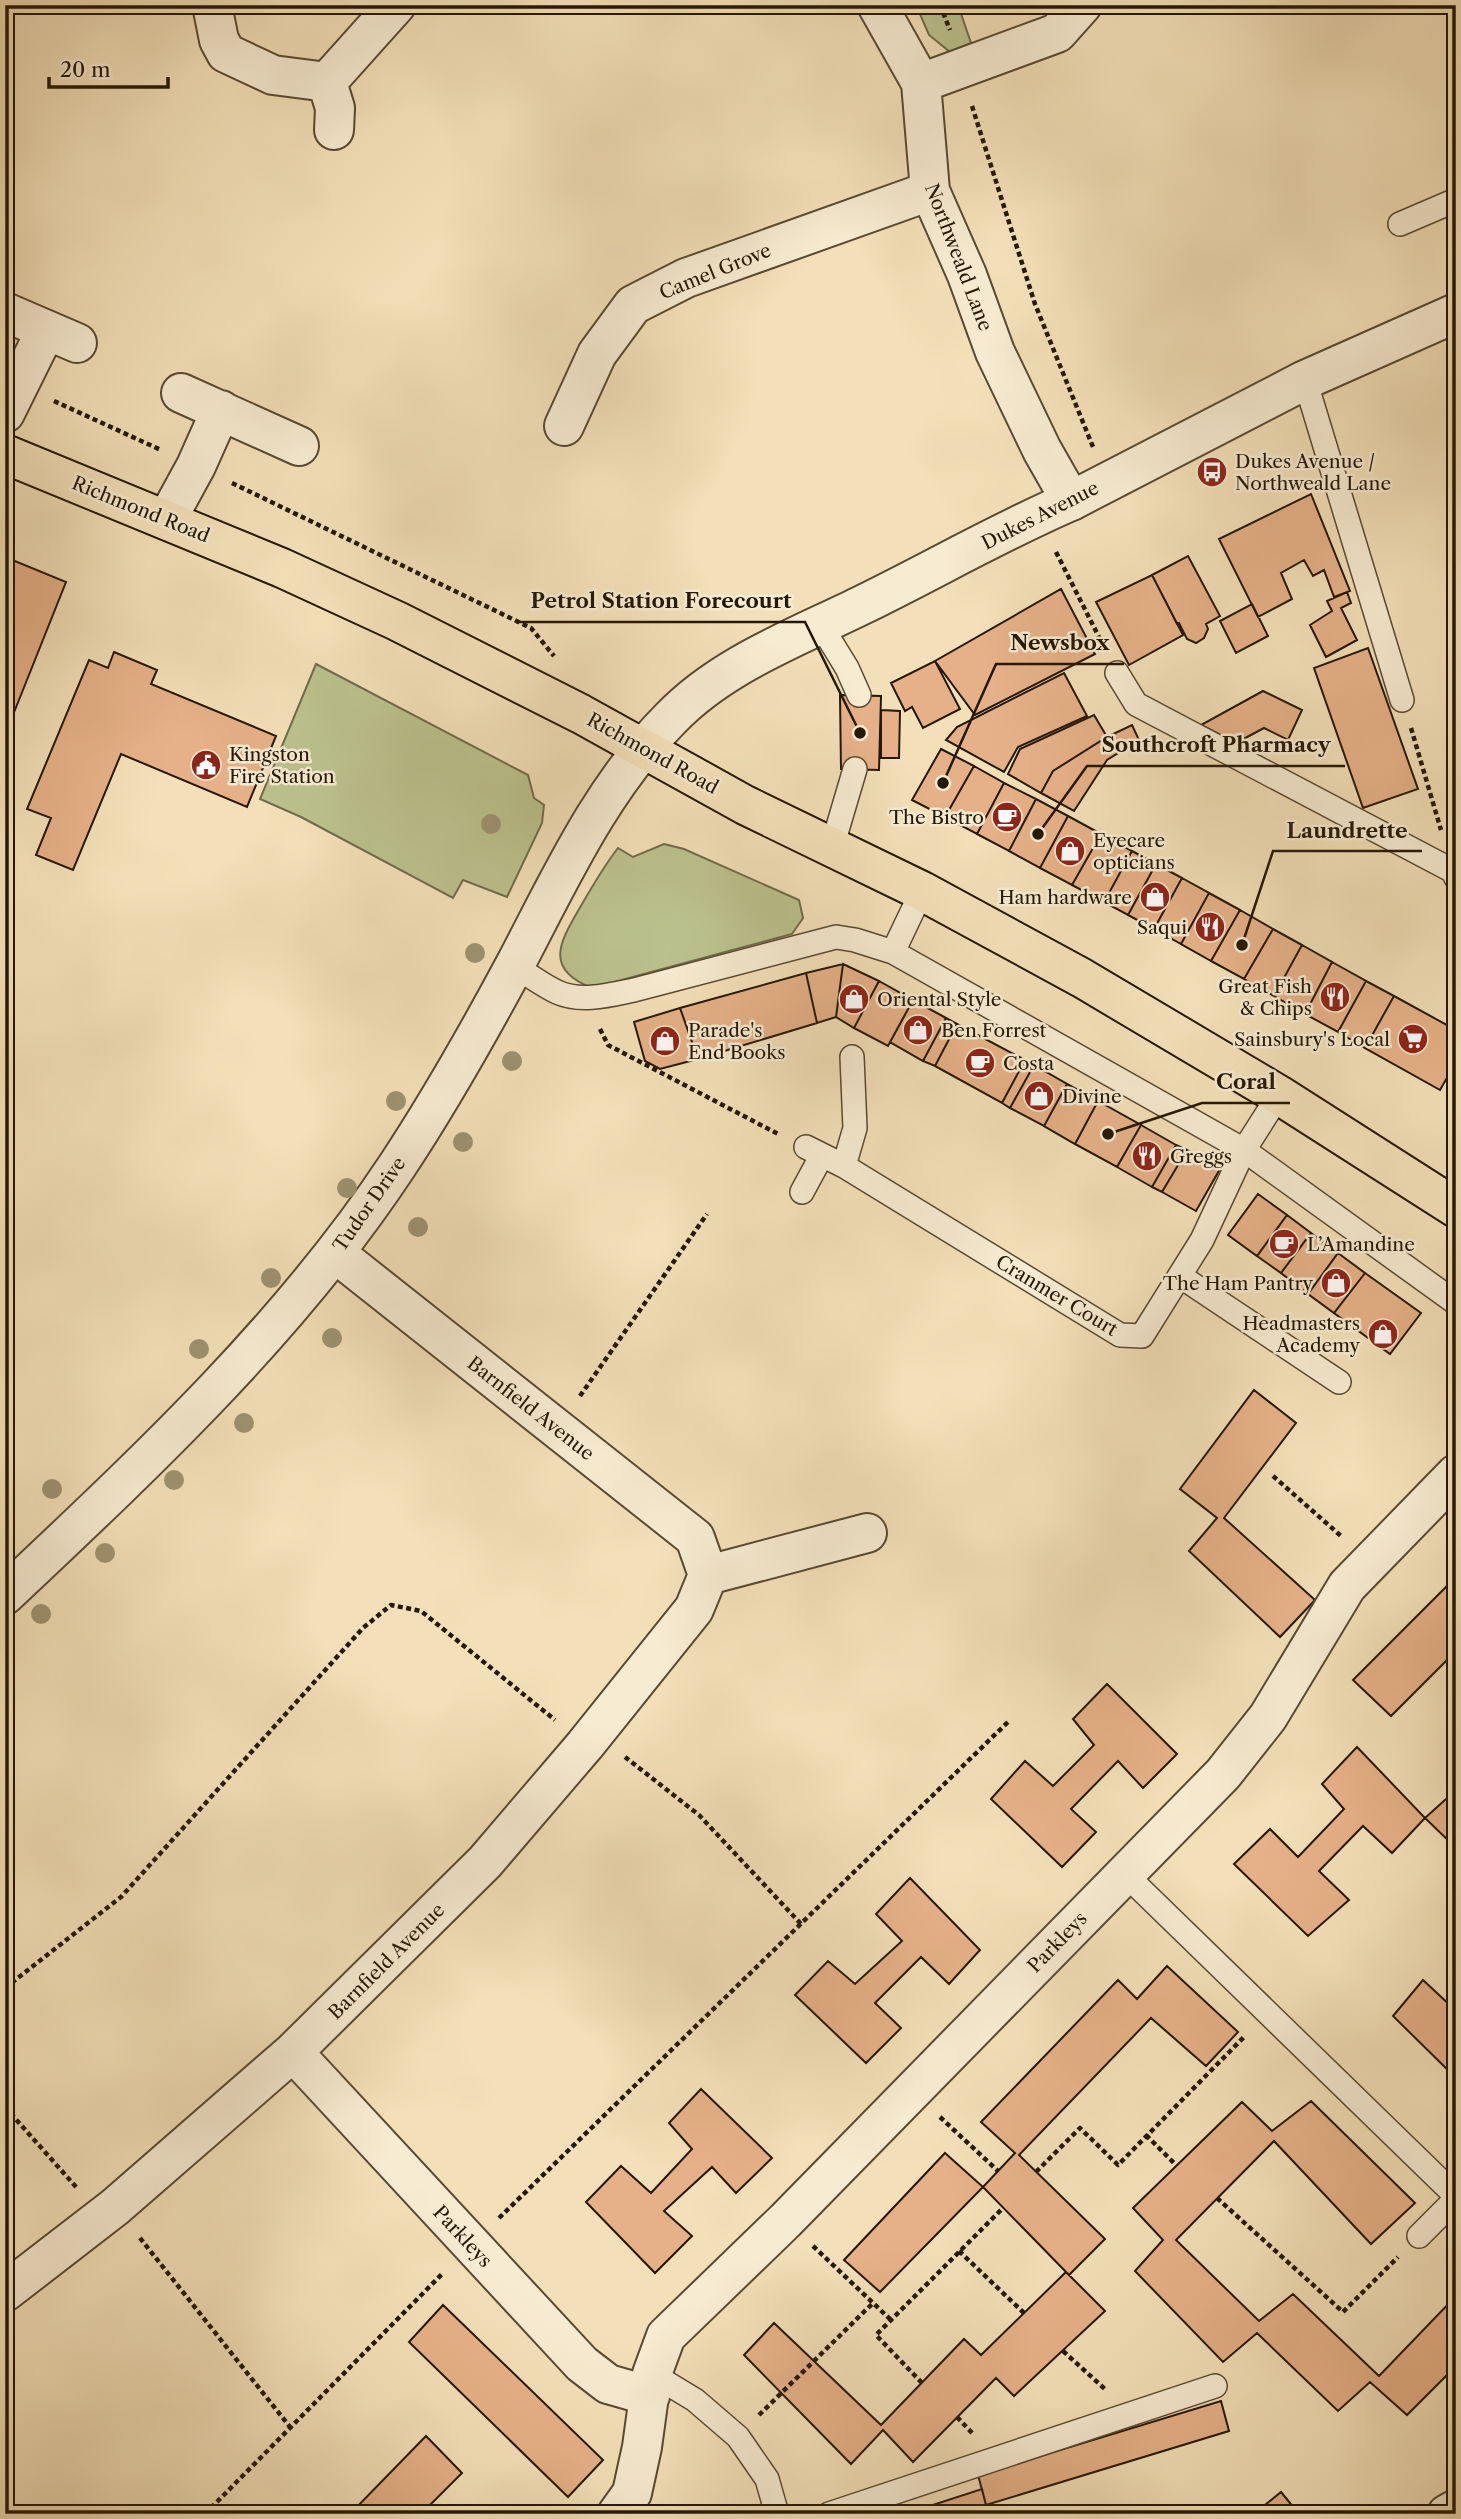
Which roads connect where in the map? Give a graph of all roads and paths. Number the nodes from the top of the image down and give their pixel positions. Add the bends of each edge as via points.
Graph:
1 (212, 5) edge
2 (396, 5) edge
3 (877, 5) edge
4 (940, 5) edge
5 (1082, 5) edge
6 (960, 69) junction
7 (327, 82) junction
8 (921, 83) junction
9 (334, 130) dead end
10 (930, 191) junction
11 (1456, 200) edge
12 (1400, 224) dead end
13 (5, 312) edge
14 (1456, 313) edge
15 (1305, 380) junction
16 (181, 393) dead end
17 (12, 399) edge
18 (221, 410) junction
19 (564, 426) dead end
20 (299, 446) dead end
21 (5, 454) edge
22 (196, 466) junction
23 (1107, 481) junction
24 (1055, 508) junction
25 (167, 519) junction
26 (820, 624) junction
27 (1117, 673) joint
28 (859, 695) dead end
29 (550, 698) junction
30 (1405, 708) joint
31 (645, 748) junction
32 (855, 769) dead end
33 (832, 847) junction
34 (1455, 875) edge
35 (922, 891) junction
36 (893, 952) junction
37 (514, 966) junction
38 (583, 997) junction
39 (852, 1057) dead end
40 (1279, 1095) junction
41 (1244, 1150) junction
42 (814, 1151) junction
43 (844, 1166) junction
44 (802, 1192) dead end
45 (1456, 1208) edge
46 (707, 1214) dead end
47 (335, 1253) junction
48 (1181, 1276) junction
49 (1456, 1303) edge
50 (1339, 1382) dead end
51 (558, 1429) junction
52 (1456, 1474) edge
53 (1273, 1476) dead end
54 (867, 1533) dead end
55 (1371, 1562) junction
56 (708, 1575) junction
57 (5, 1595) edge
58 (1010, 1720) dead end
59 (589, 1739) junction
60 (1125, 1874) junction
61 (801, 1924) junction
62 (5, 1988) edge
63 (1268, 2013) junction
64 (293, 2052) junction
65 (912, 2091) junction
66 (5, 2108) edge
67 (1146, 2135) junction
68 (1177, 2166) dead end
69 (998, 2171) dead end
70 (1037, 2172) dead end
71 (1217, 2198) dead end
72 (1456, 2198) edge
73 (1003, 2208) dead end
74 (109, 2212) junction
75 (785, 2221) junction
76 (1419, 2236) joint
77 (471, 2245) junction
78 (959, 2251) junction
79 (5, 2292) edge
80 (873, 2303) junction
81 (1024, 2313) dead end
82 (891, 2320) junction
83 (1063, 2351) dead end
84 (922, 2383) dead end
85 (651, 2385) junction
86 (1215, 2386) dead end
87 (1131, 2414) junction
88 (290, 2427) junction
89 (738, 2437) junction
90 (1456, 2509) edge
91 (205, 2514) edge
92 (617, 2514) edge
93 (777, 2514) edge
94 (829, 2514) edge
95 (1447, 2514) edge

1 - 7 street via 226,53 273,75
2 - 7 street
3 - 8 street, Northweald Lane
4 - 6 path
5 - 6 street via 1057,33
6 - 8 street
6 - 23 path via 1035,304
7 - 9 street via 335,108
8 - 10 street, Northweald Lane
10 - 19 street, Camel Grove via 687,278 633,305 597,354
10 - 24 street, Northweald Lane via 995,352 1042,450
11 - 12 lane
13 - 17 street via 61,336
14 - 15 street, Dukes Avenue
15 - 23 street, Dukes Avenue
15 - 30 lane
16 - 18 street
17 - 22 path
18 - 20 street
18 - 22 street
21 - 25 main road, Richmond Road
22 - 25 street
22 - 29 path via 531,628 557,662
23 - 24 street, Dukes Avenue
24 - 26 street, Dukes Avenue
24 - 27 path
25 - 29 main road, Richmond Road via 387,616
26 - 28 lane
26 - 31 street, Dukes Avenue via 701,690
27 - 34 lane via 1136,704
29 - 31 main road, Richmond Road
30 - 34 path
31 - 33 main road, Richmond Road
31 - 37 street, Tudor Drive via 586,831
32 - 33 lane
33 - 35 main road, Richmond Road
35 - 36 lane
35 - 40 main road, Richmond Road via 1082,978
36 - 38 lane via 836,937 634,990
36 - 41 lane
37 - 38 lane via 558,992
37 - 47 street, Tudor Drive via 404,1156
38 - 42 path via 608,1045
39 - 43 lane via 855,1128
40 - 41 lane, Cranmer Court
40 - 45 main road, Richmond Road
41 - 48 lane, Cranmer Court
41 - 49 lane
42 - 43 lane, Cranmer Court
42 - 44 lane
43 - 48 lane, Cranmer Court via 1120,1335 1142,1336
46 - 51 path
47 - 51 street, Barnfield Avenue
47 - 57 street, Tudor Drive via 207,1400
48 - 50 lane
51 - 56 street, Barnfield Avenue via 695,1538
52 - 55 street, Parkleys
53 - 55 path
54 - 56 street
55 - 60 street, Parkleys via 1347,1586 1268,1717 1223,1774
56 - 59 street, Barnfield Avenue via 694,1609
58 - 61 path
59 - 61 path via 699,1815
59 - 62 path via 421,1611 391,1605 363,1628 121,1898
59 - 64 street, Barnfield Avenue via 485,1862
60 - 63 lane
60 - 65 street, Parkleys
61 - 77 path
63 - 67 path
63 - 72 lane
64 - 74 street, Barnfield Avenue
64 - 77 street, Parkleys
65 - 69 path
65 - 75 street, Parkleys
66 - 74 path
67 - 68 path
67 - 70 path via 1118,2165 1080,2129
71 - 76 path via 1343,2312
72 - 76 lane
73 - 78 path
74 - 79 street, Barnfield Avenue
74 - 88 path
75 - 80 path
75 - 85 street, Parkleys via 666,2336
77 - 85 street, Parkleys via 582,2364 608,2384
77 - 88 path
78 - 81 path
78 - 82 path
80 - 82 path
80 - 89 path
82 - 84 path via 876,2335
83 - 87 path
85 - 89 lane via 695,2400
85 - 92 street, Parkleys via 632,2493
86 - 87 lane
87 - 94 lane
88 - 91 path
89 - 93 lane via 767,2479
90 - 95 street

